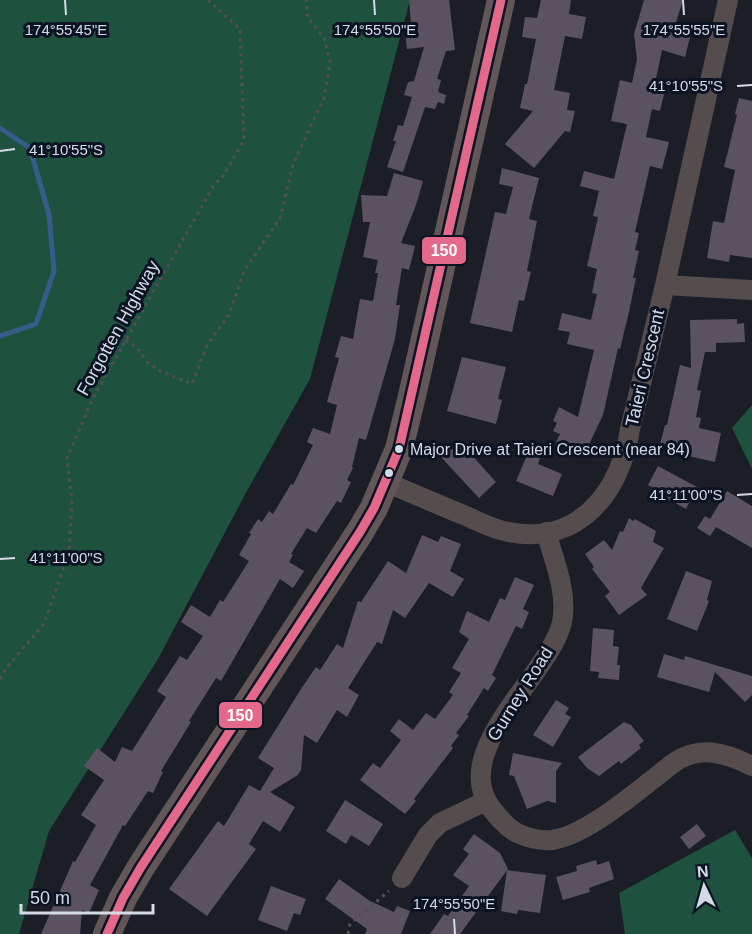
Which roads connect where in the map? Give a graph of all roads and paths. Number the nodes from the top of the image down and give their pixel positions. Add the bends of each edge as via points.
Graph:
1 (208, 0) edge
2 (306, 0) edge
3 (501, 0) edge
4 (728, 0) edge
5 (665, 285) junction
6 (752, 290) edge
7 (126, 340) junction
8 (385, 482) junction
9 (546, 532) junction
10 (0, 680) edge
11 (752, 766) edge
12 (486, 801) junction
13 (402, 878) joint
14 (107, 934) edge
15 (348, 934) edge

1 - 7 path, Forgotten Highway via 240,29 244,140
2 - 7 path via 308,18 324,38 330,61 324,98 292,164 280,218 244,271 229,315 207,345 192,384 159,371
3 - 8 street via 412,396 399,449
4 - 5 street, Taieri Crescent
5 - 6 street
5 - 9 street, Taieri Crescent via 619,474 591,511
7 - 10 path, Forgotten Highway via 93,398 67,458 72,502 69,552 44,624
8 - 9 street, Taieri Crescent via 499,530 521,534
8 - 14 street via 360,532 141,867
9 - 12 street, Gurney Road via 564,604 562,620 556,639 495,728 486,749 481,768
11 - 12 street via 712,752 690,754 585,827 553,840 525,837 513,831
12 - 13 street via 440,823 428,835
13 - 15 path via 350,924

